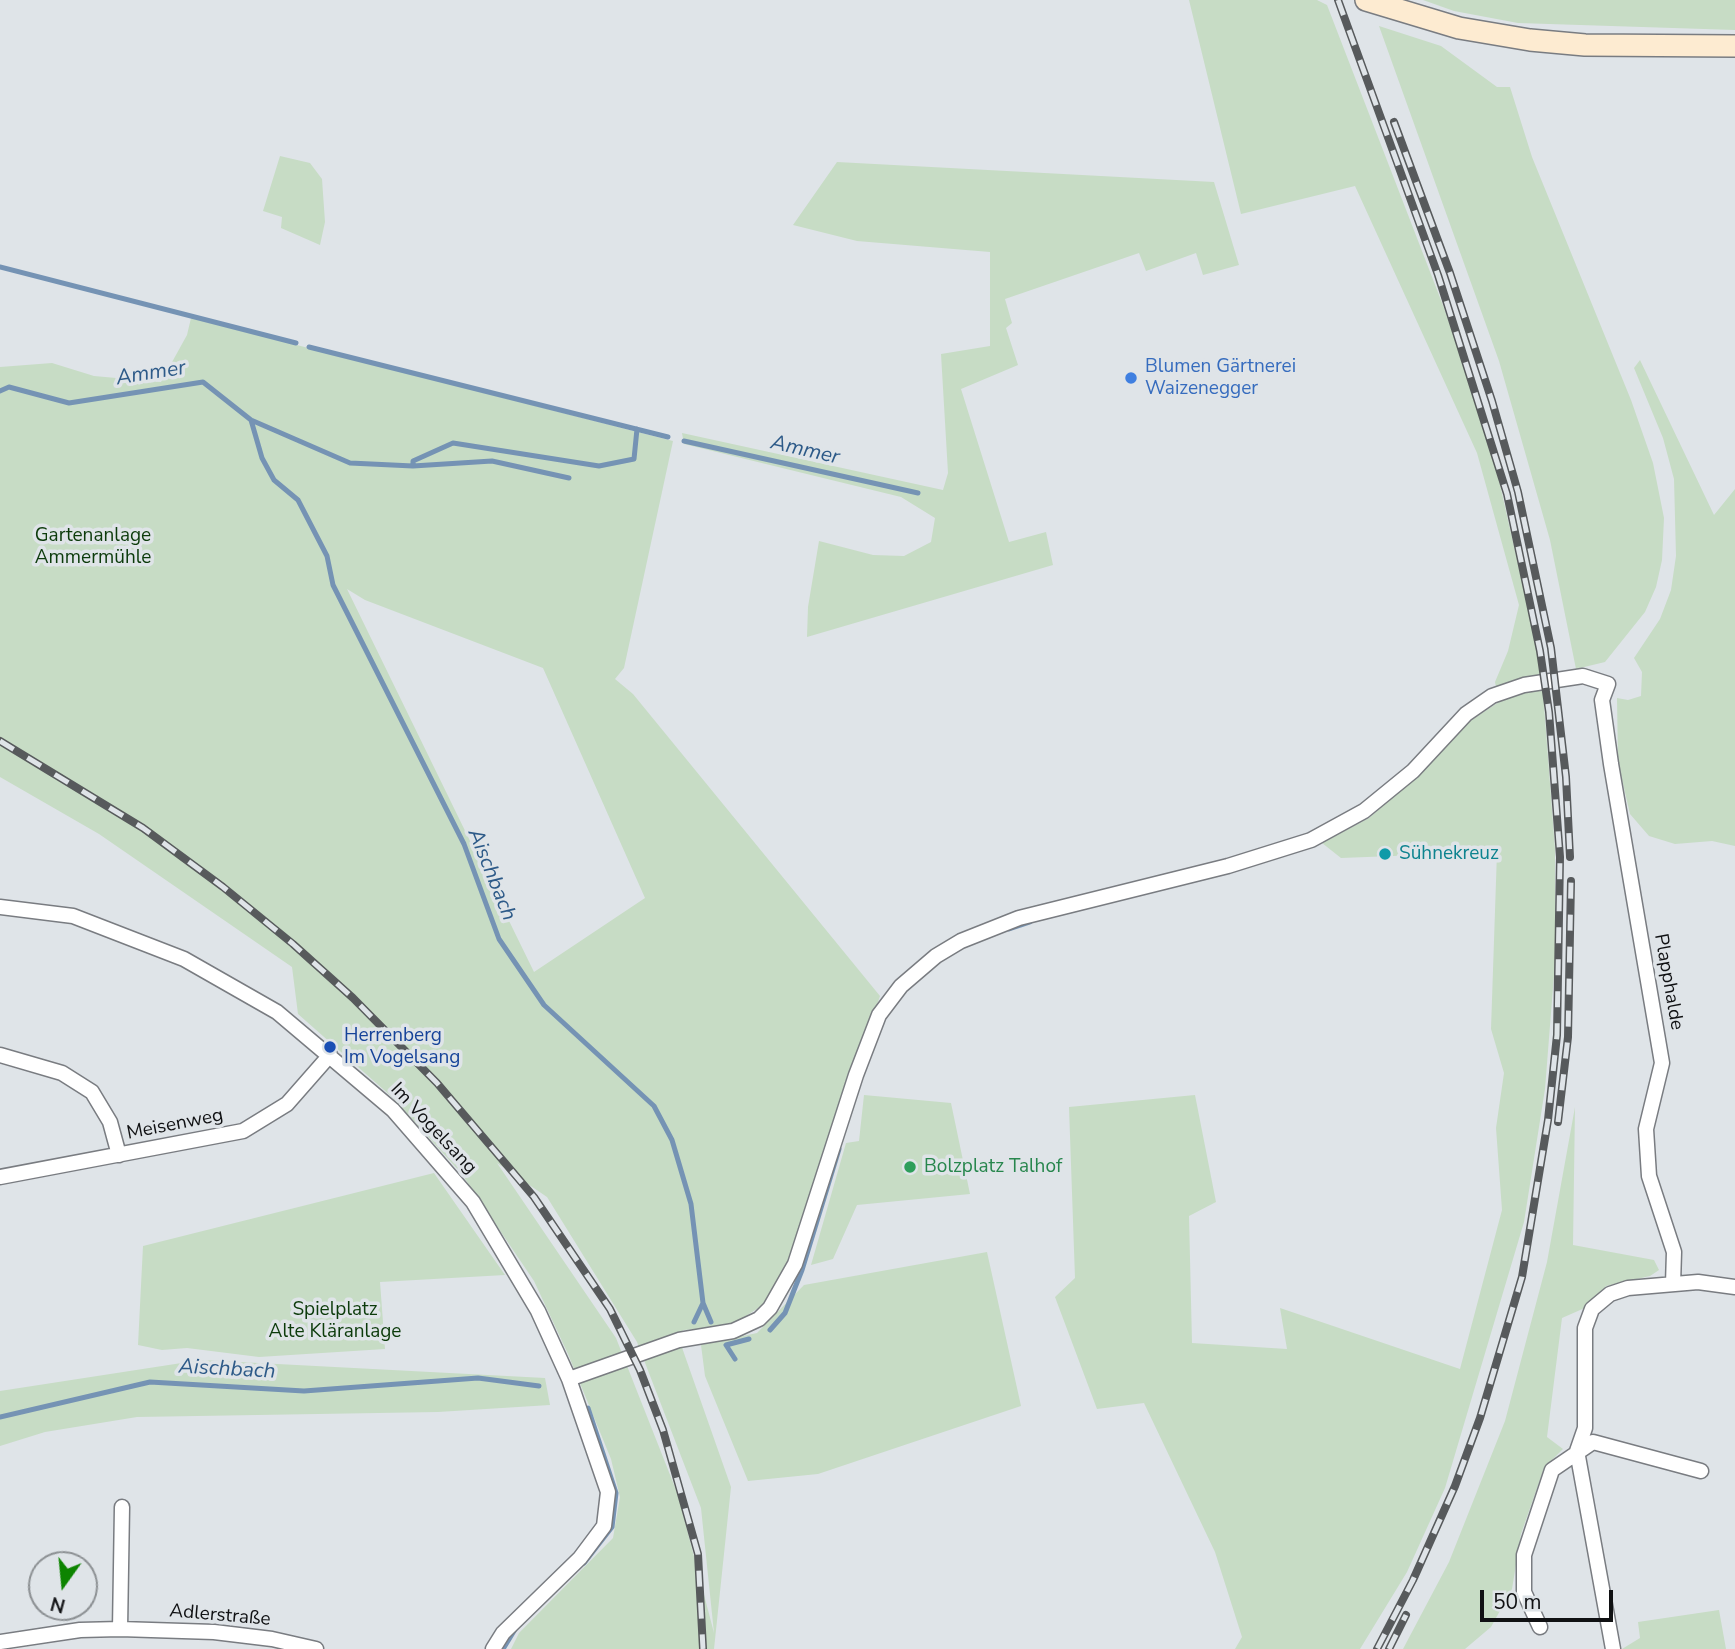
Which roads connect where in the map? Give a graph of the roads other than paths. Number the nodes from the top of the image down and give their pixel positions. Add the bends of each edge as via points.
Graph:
1 (1366, 0) edge
2 (1735, 46) edge
3 (0, 907) edge
4 (0, 1055) edge
5 (330, 1055) junction
6 (119, 1155) junction
7 (0, 1177) edge
8 (1673, 1284) junction
9 (1735, 1287) edge
10 (569, 1379) junction
11 (1577, 1451) junction
12 (1700, 1471) dead end
13 (121, 1507) dead end
14 (1540, 1627) dead end
15 (120, 1629) junction
16 (0, 1642) edge
17 (316, 1649) edge
18 (493, 1649) edge
19 (1613, 1649) edge

1 - 2 street via 1458,28 1549,42
3 - 5 street, Im Vogelsang via 73,916 184,959 277,1012
4 - 6 street via 62,1073 92,1092 110,1122
5 - 6 street, Meisenweg via 287,1104 243,1131
5 - 10 street, Im Vogelsang via 393,1110 473,1202 538,1311
6 - 7 street, Meisenweg
8 - 9 street
8 - 10 street, Plapphalde via 1674,1252 1649,1176 1646,1129 1662,1063 1611,764 1602,700 1608,684 1583,677 1524,685 1492,696 1466,714 1413,771 1364,811 1311,840 1228,866 1019,918 961,940 936,956 901,986 879,1015 795,1264 770,1308 759,1319 733,1331 679,1340
8 - 11 street via 1628,1288 1610,1294 1592,1309 1585,1328 1585,1428
10 - 18 street, Im Vogelsang via 608,1492 604,1526 580,1558 503,1633
11 - 12 street via 1593,1442
11 - 14 street via 1552,1470 1524,1555 1524,1592
11 - 19 street
13 - 15 street
15 - 16 street, Adlerstraße
15 - 17 street, Adlerstraße via 214,1632

